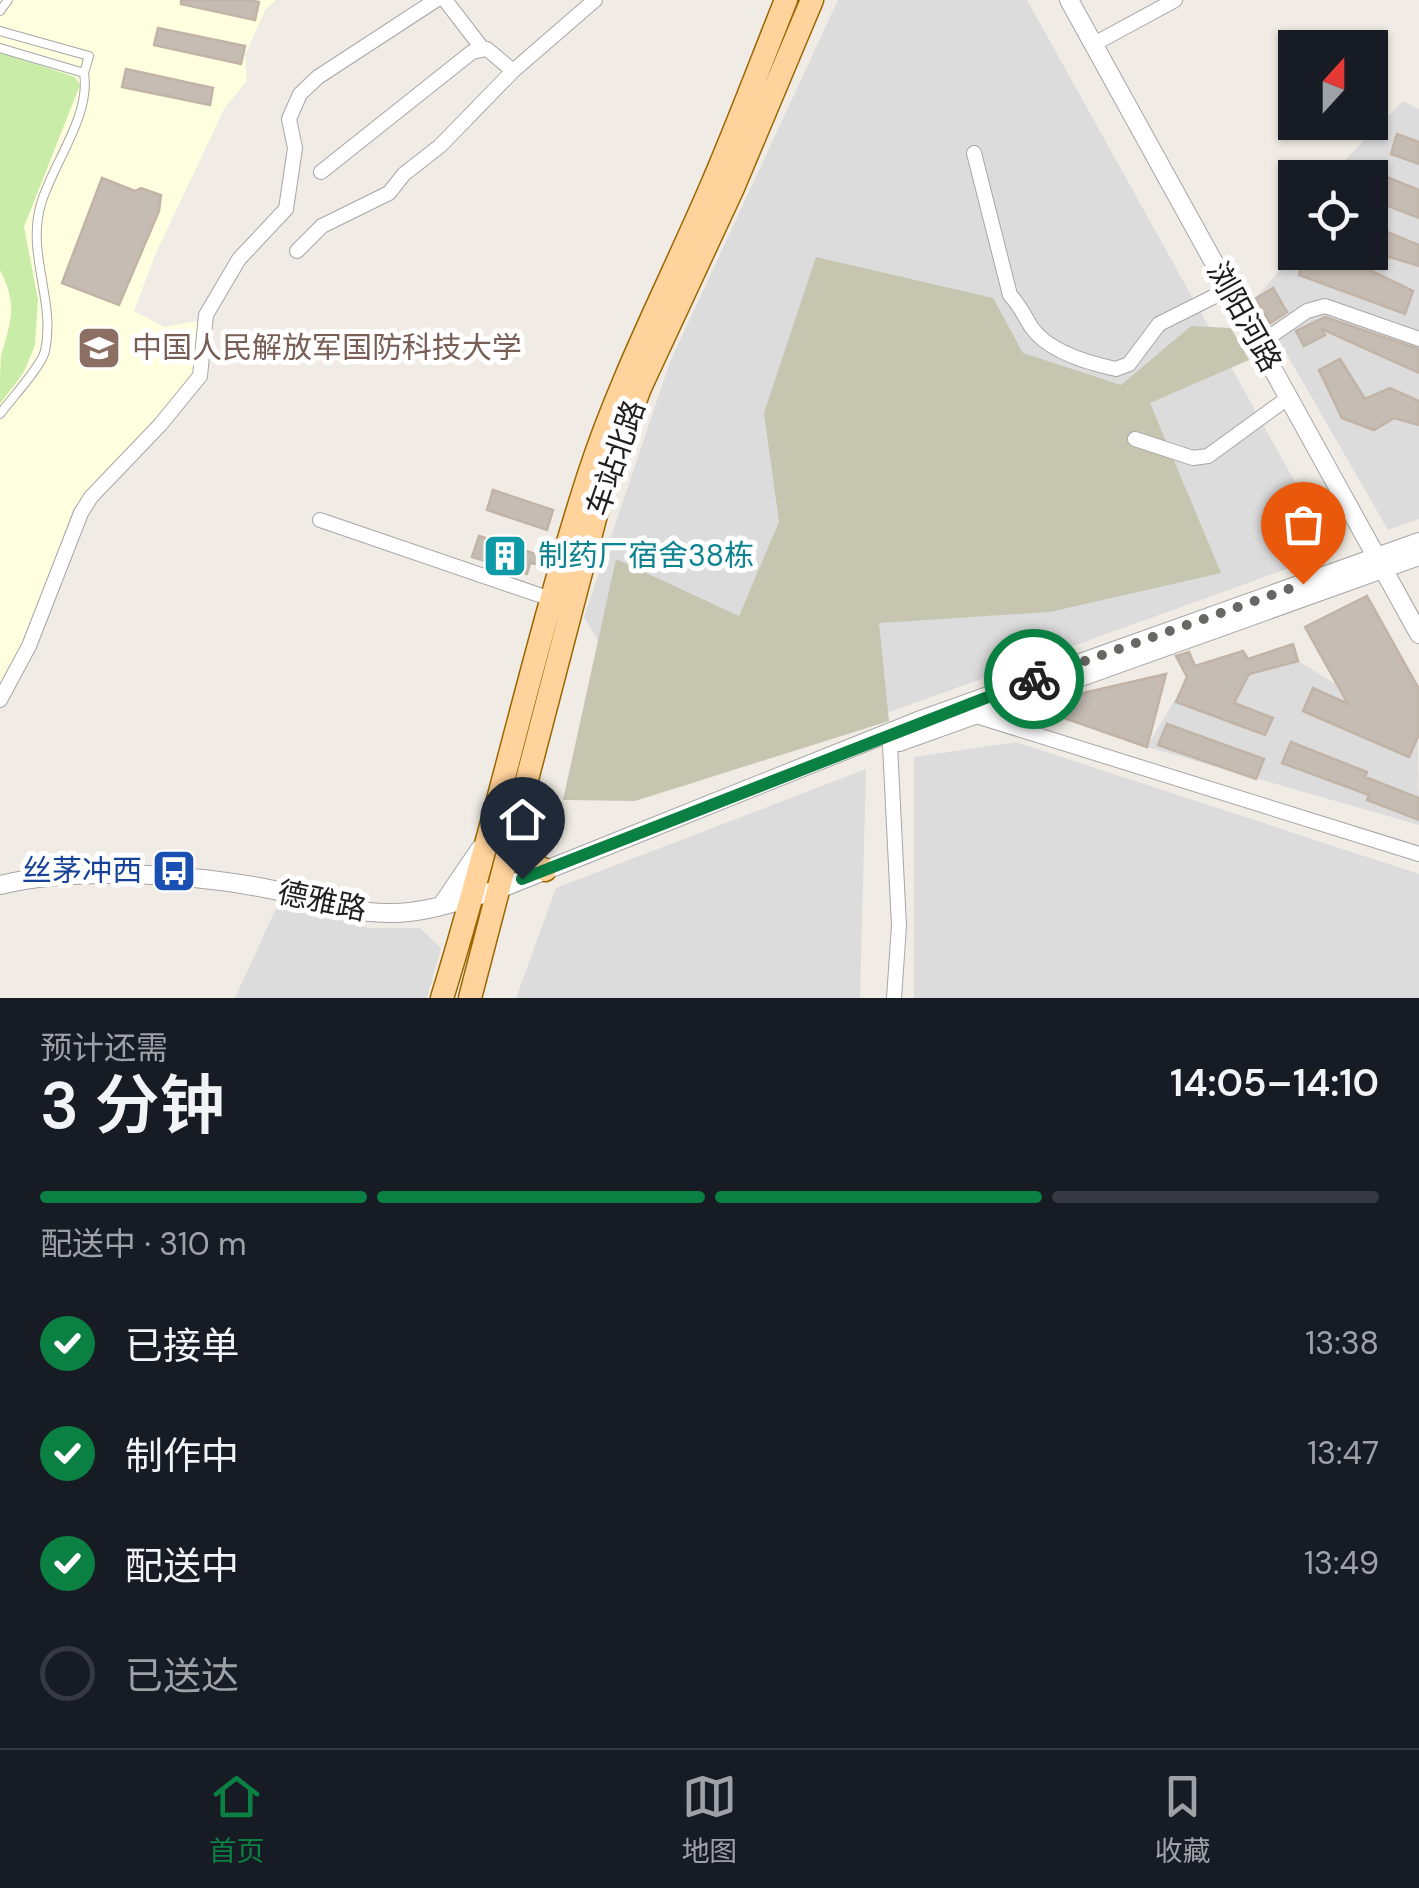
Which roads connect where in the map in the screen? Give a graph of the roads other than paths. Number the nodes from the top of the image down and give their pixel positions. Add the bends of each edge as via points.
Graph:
1 (8, 0) edge
2 (436, 0) edge
3 (445, 0) edge
4 (595, 0) edge
5 (786, 0) edge
6 (812, 0) edge
7 (1069, 0) edge
8 (1174, 0) edge
9 (0, 11) edge
10 (0, 31) edge
11 (1094, 44) junction
12 (0, 48) edge
13 (482, 48) junction
14 (84, 72) junction
15 (513, 72) junction
16 (974, 153) dead end
17 (321, 172) dead end
18 (298, 251) dead end
19 (1229, 288) junction
20 (1419, 340) edge
21 (1259, 344) junction
22 (1288, 397) junction
23 (0, 414) edge
24 (1136, 439) dead end
25 (320, 520) dead end
26 (1419, 542) edge
27 (1419, 556) edge
28 (1381, 563) junction
29 (551, 600) junction
30 (1419, 634) edge
31 (0, 700) edge
32 (973, 714) junction
33 (890, 745) junction
34 (499, 840) junction
35 (1419, 854) edge
36 (545, 870) junction
37 (0, 885) edge
38 (0, 894) edge
39 (484, 899) junction
40 (442, 906) junction
41 (442, 998) edge
42 (470, 998) edge
43 (894, 998) edge

1 - 9 lane
2 - 31 street via 300,94 289,119 295,148 286,209 239,258 206,315 200,376 81,514
3 - 13 street
4 - 15 street
5 - 29 main road, 车站北路 via 610,412
6 - 34 main road, 车站北路 via 640,388 603,488
7 - 11 street, 浏阳河路
8 - 11 street
10 - 14 lane via 89,56
11 - 19 street, 浏阳河路
12 - 14 lane
13 - 15 street
13 - 17 street
14 - 23 lane via 84,98 36,226 44,353
15 - 18 street via 389,193 322,226
16 - 19 street via 1010,295 1053,346 1116,369 1129,364 1159,324
19 - 21 street, 浏阳河路
20 - 21 street via 1325,306
21 - 22 street, 浏阳河路
22 - 24 street via 1208,456 1193,458
22 - 28 street, 浏阳河路
25 - 29 street
26 - 28 street, 德雅路
27 - 28 street
28 - 30 street, 浏阳河路
28 - 32 street, 德雅路
28 - 36 street, 德雅路 via 918,722
29 - 34 main road, 车站北路
32 - 33 street, 德雅路
32 - 35 street
33 - 39 street, 德雅路
33 - 43 street via 899,926
34 - 36 main road
34 - 39 main road, 车站北路
34 - 40 street
36 - 39 street, 德雅路
37 - 40 street, 德雅路 via 62,875 172,878 268,889 381,914
38 - 39 street, 德雅路 via 62,883 170,884 267,895 381,920
39 - 40 street, 德雅路
39 - 41 main road, 车站北路
39 - 42 main road, 车站北路

